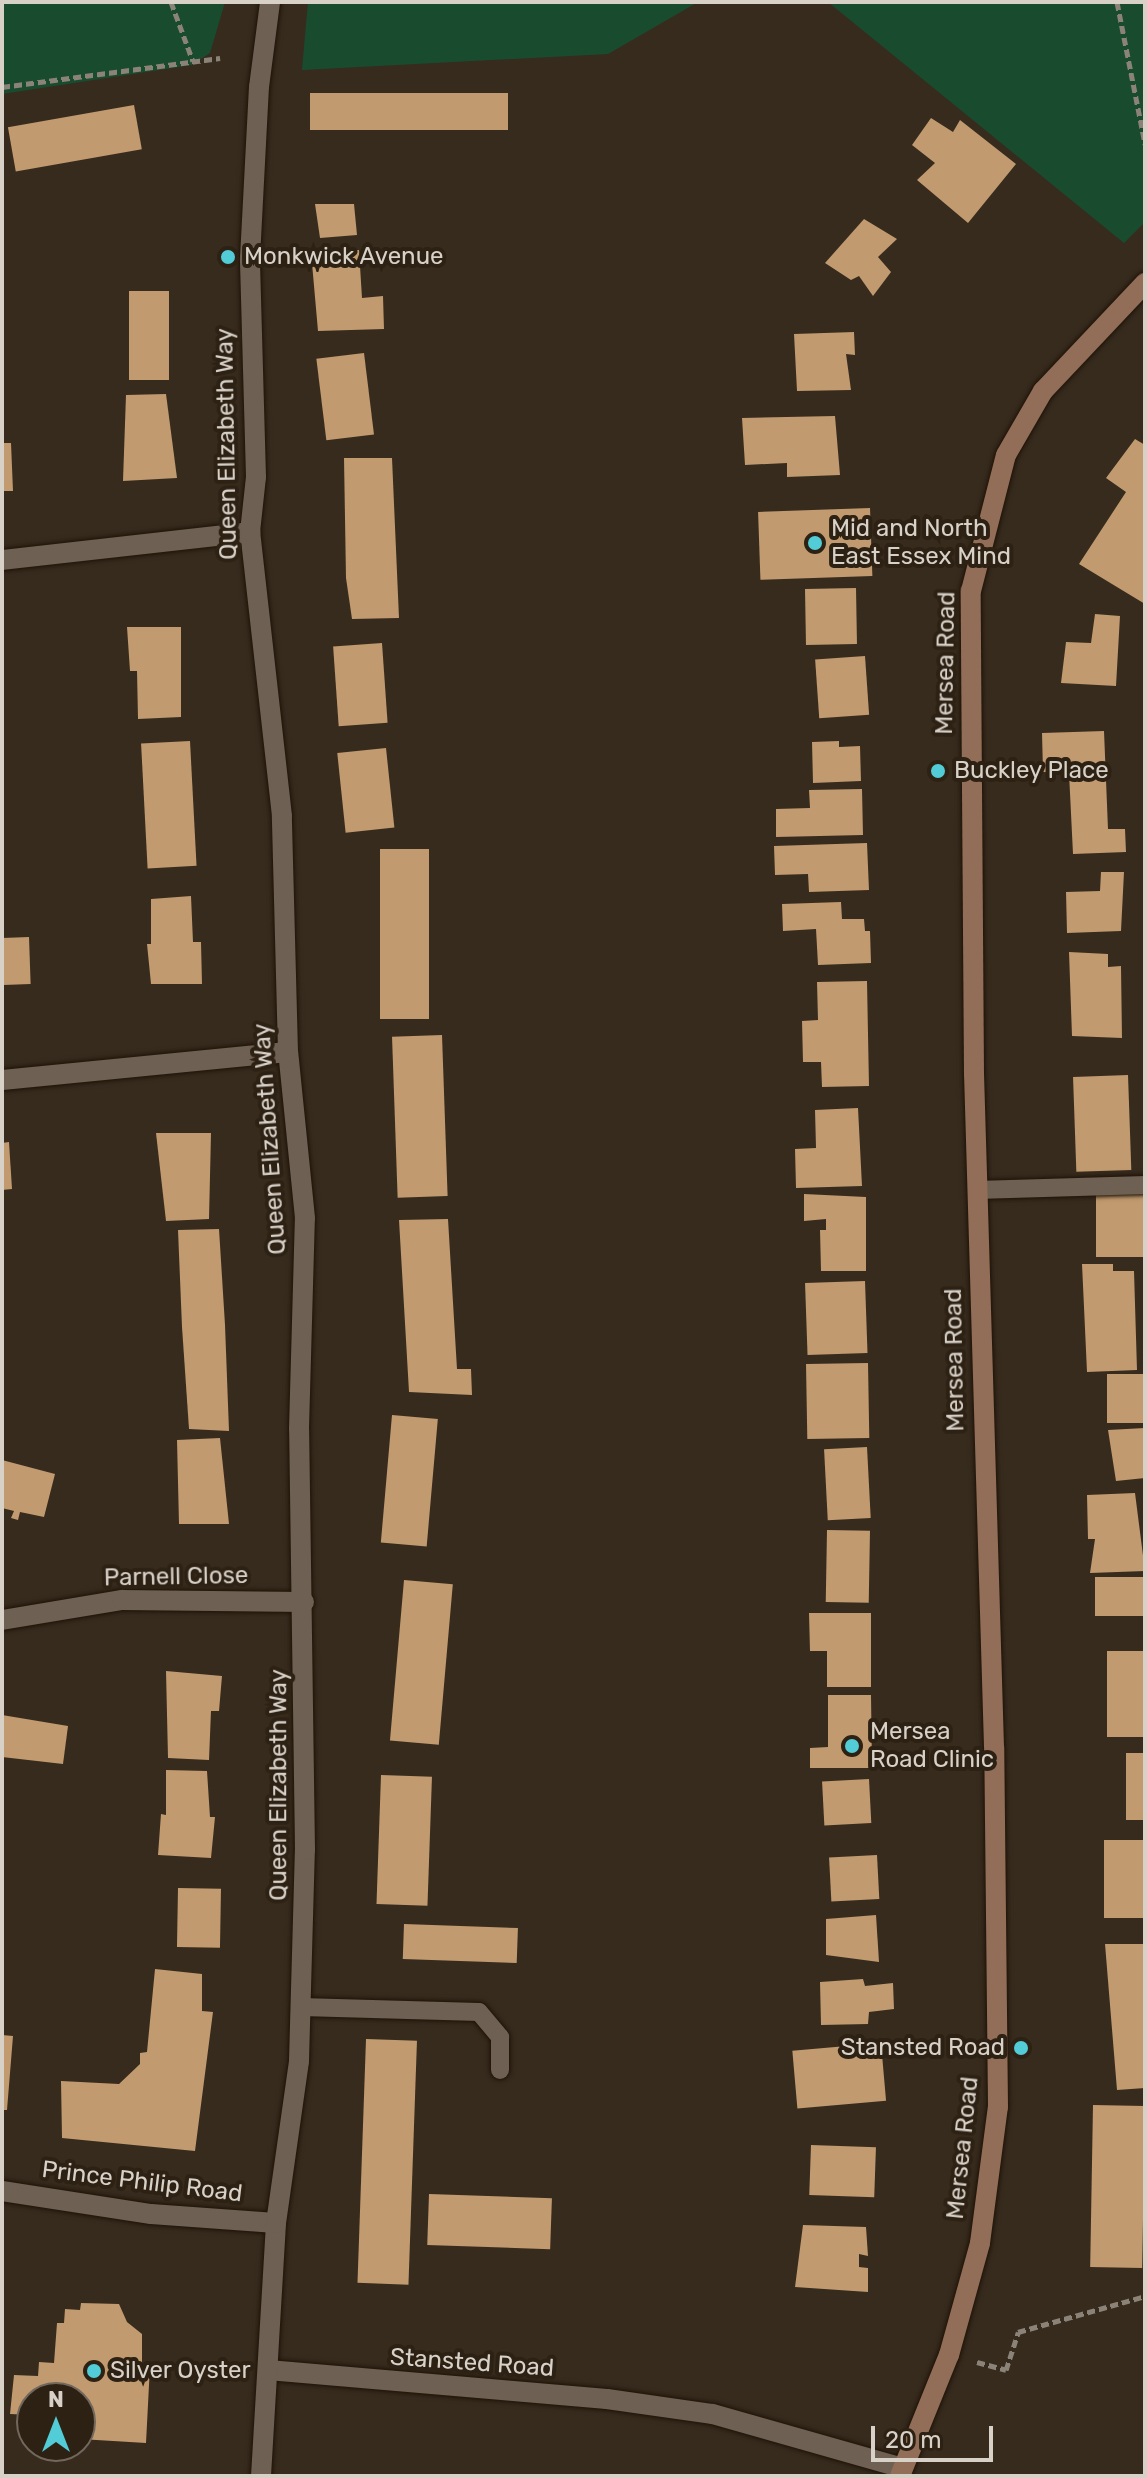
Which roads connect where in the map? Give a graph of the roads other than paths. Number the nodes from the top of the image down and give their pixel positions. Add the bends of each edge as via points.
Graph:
1 (270, 2) edge
2 (1145, 283) edge
3 (250, 532) junction
4 (2, 560) edge
5 (288, 1052) junction
6 (2, 1080) edge
7 (1145, 1185) edge
8 (977, 1190) junction
9 (304, 1602) junction
10 (2, 1620) edge
11 (301, 2007) junction
12 (500, 2070) dead end
13 (2, 2191) edge
14 (276, 2223) junction
15 (268, 2370) junction
16 (901, 2472) edge
17 (261, 2476) edge

1 - 3 street, Queen Elizabeth Way via 252,214 256,477
2 - 8 main road, Mersea Road via 1043,391 1006,455 971,591
3 - 4 street
3 - 5 street, Queen Elizabeth Way via 282,816
5 - 6 street
5 - 9 street, Queen Elizabeth Way via 305,1218 299,1429
7 - 8 lane
8 - 16 main road, Mersea Road via 994,1747 998,2107 980,2243 949,2355
9 - 10 street, Parnell Close via 122,1600
9 - 11 street, Queen Elizabeth Way
11 - 12 lane via 479,2012 500,2037
11 - 14 street, Queen Elizabeth Way via 299,2061
13 - 14 street, Prince Philip Road via 151,2214
14 - 15 street, Queen Elizabeth Way
15 - 16 street, Stansted Road via 607,2399 713,2414
15 - 17 street, Queen Elizabeth Way

